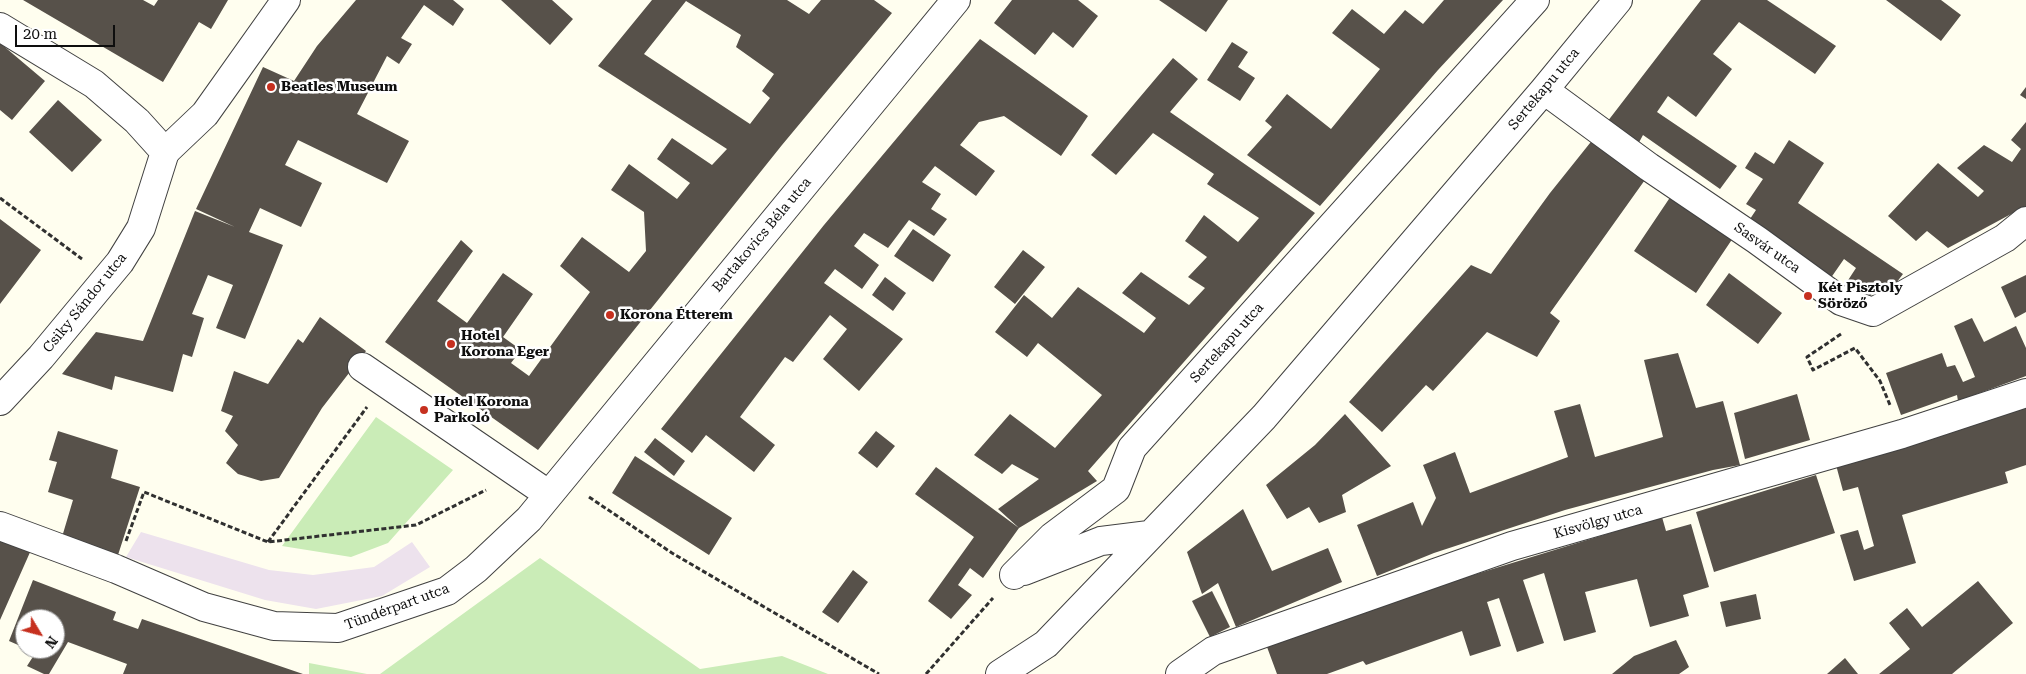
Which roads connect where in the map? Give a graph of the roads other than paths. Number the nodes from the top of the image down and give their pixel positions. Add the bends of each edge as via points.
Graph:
1 (286, 0) edge
2 (956, 0) edge
3 (1536, 0) edge
4 (1618, 0) edge
5 (0, 27) edge
6 (1544, 90) junction
7 (165, 152) junction
8 (2026, 221) edge
9 (362, 367) dead end
10 (2026, 393) edge
11 (0, 401) edge
12 (555, 486) junction
13 (0, 526) edge
14 (1149, 535) junction
15 (1000, 674) edge
16 (1180, 674) edge

1 - 7 street, Csiky Sándor utca via 205,114
2 - 12 street, Bartakovics Béla utca
3 - 14 street, Sertekapu utca via 1132,448 1116,489 1052,537 1014,575 1101,541
4 - 6 street, Sertekapu utca
5 - 7 street via 94,84 138,121
6 - 8 street, Sasvár utca via 1841,301 1873,312 2005,238
6 - 14 street, Sertekapu utca via 1264,417
7 - 11 street, Csiky Sándor utca via 141,228 120,262
9 - 12 street via 520,472
10 - 16 street, Kisvölgy utca via 1902,434 1512,546 1213,652
12 - 13 street, Tündérpart utca via 529,519 476,570 447,591 338,628 274,626 204,607 116,569
14 - 15 street, Sertekapu utca via 1046,644

